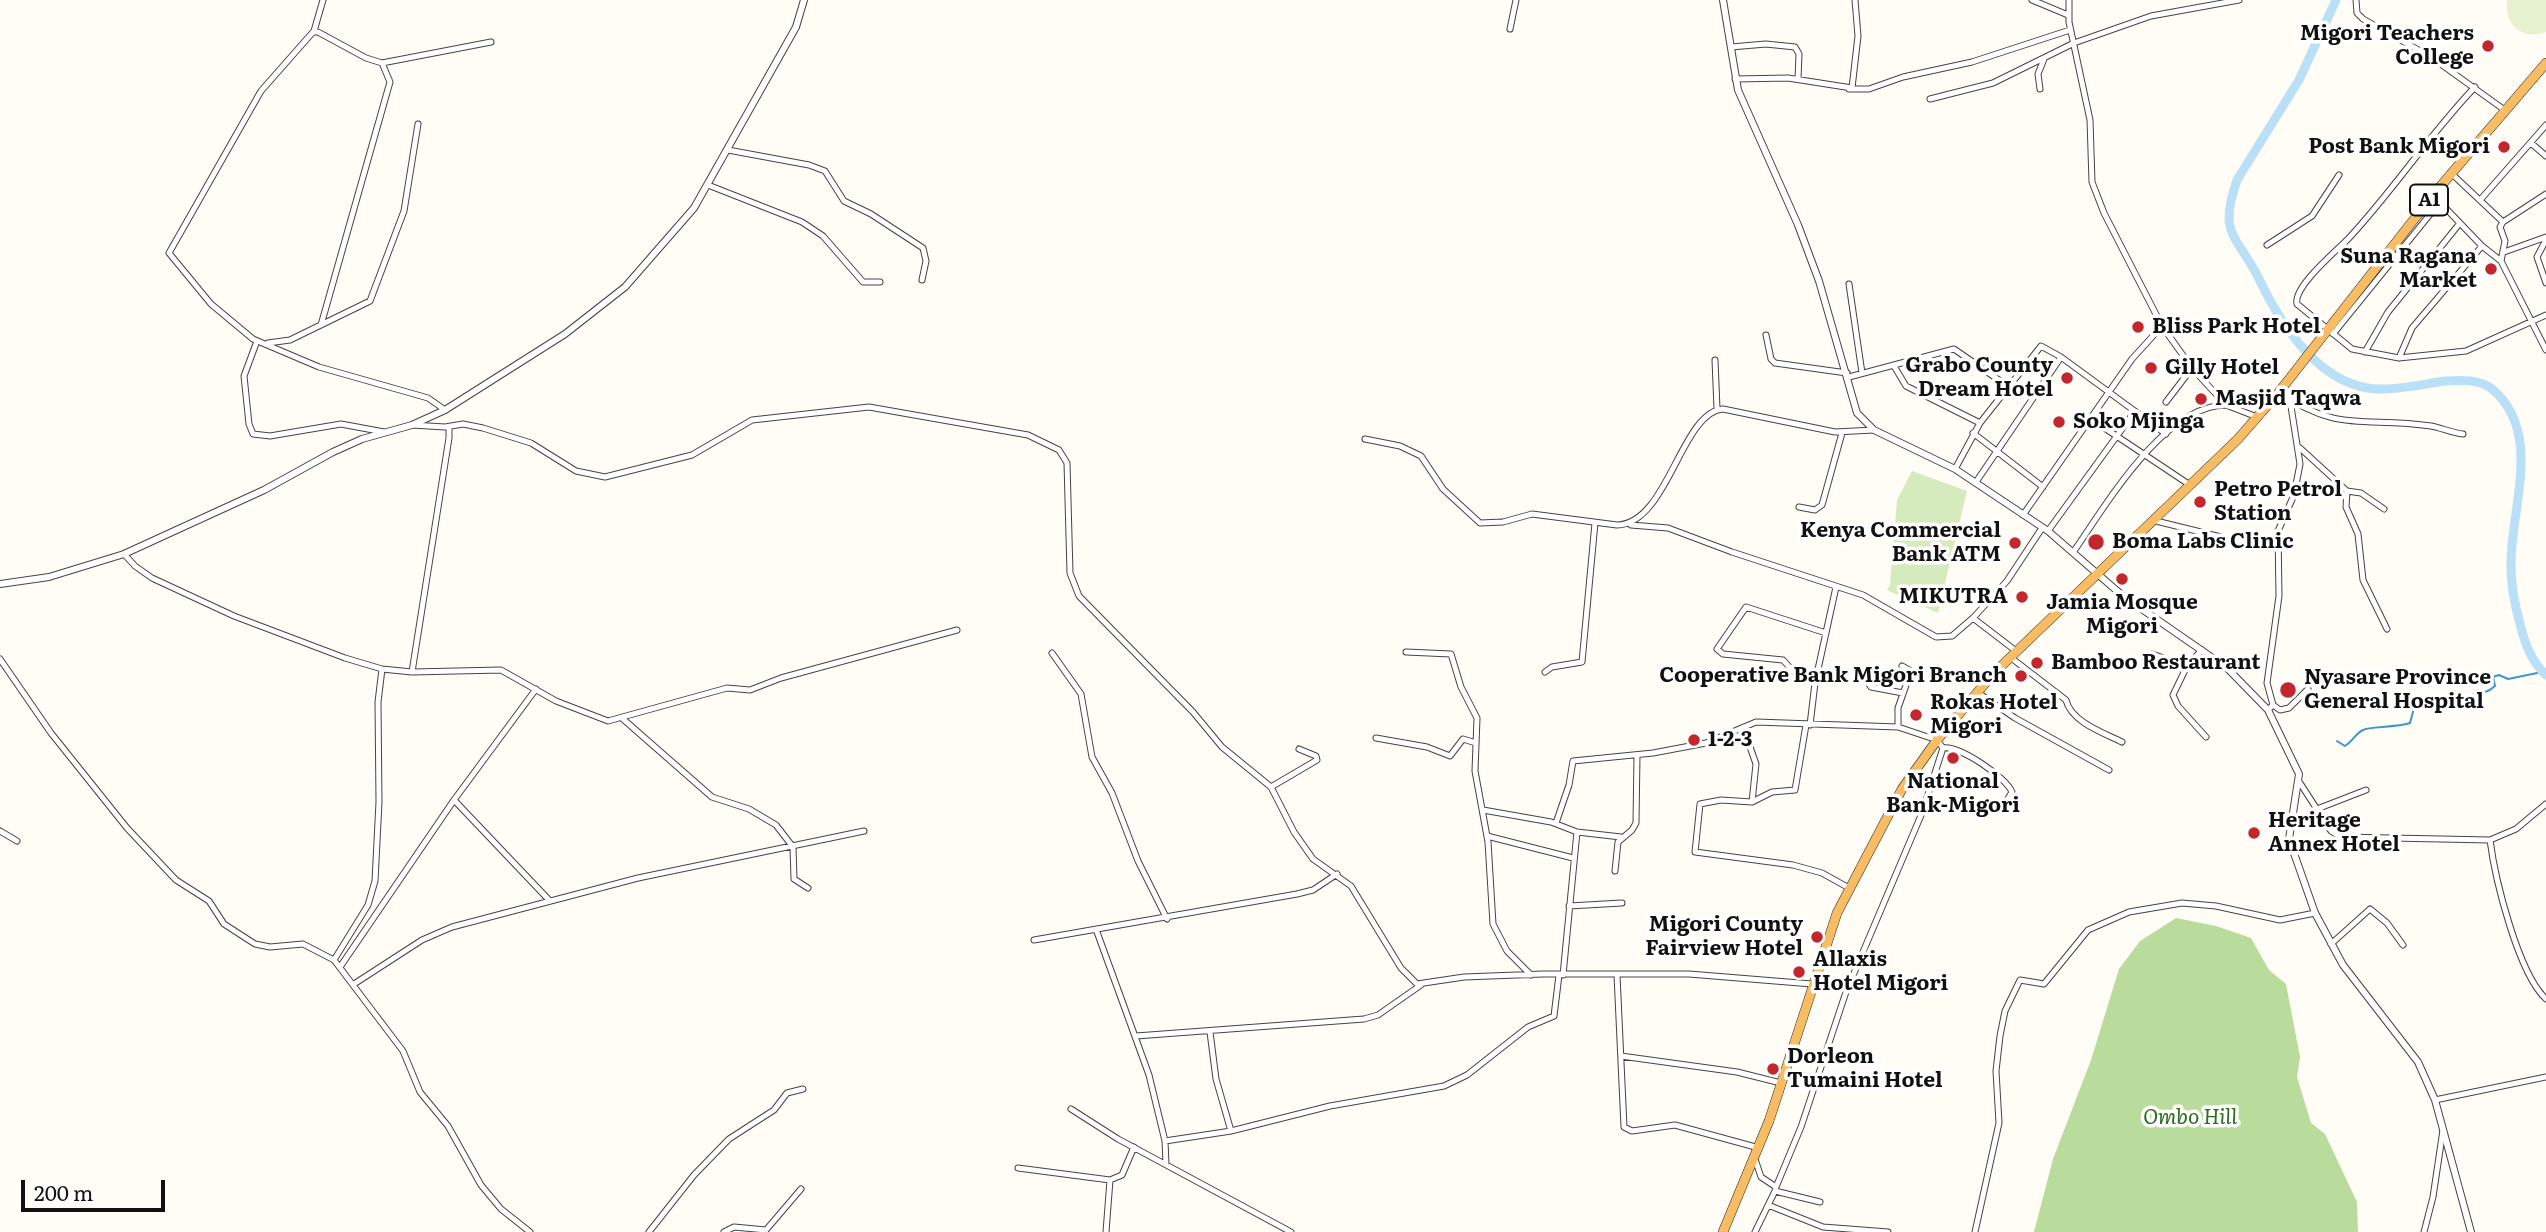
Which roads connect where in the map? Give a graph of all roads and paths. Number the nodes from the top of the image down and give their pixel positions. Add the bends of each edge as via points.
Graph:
1 (323, 0) edge
2 (804, 0) edge
3 (1516, 0) edge
4 (1723, 0) edge
5 (1856, 0) edge
6 (2032, 0) edge
7 (2069, 0) edge
8 (2239, 0) edge
9 (2356, 0) edge
10 (2068, 15) junction
11 (1510, 29) dead end
12 (2070, 30) junction
13 (314, 31) junction
14 (491, 42) dead end
15 (2074, 43) junction
16 (1731, 47) junction
17 (2044, 59) junction
18 (382, 63) junction
19 (2546, 63) edge
20 (2029, 66) junction
21 (2038, 74) junction
22 (1735, 79) junction
23 (1798, 79) junction
24 (2475, 87) junction
25 (1849, 89) junction
26 (2040, 89) dead end
27 (1930, 99) dead end
28 (2506, 111) junction
29 (418, 124) dead end
30 (2546, 125) edge
31 (2531, 143) junction
32 (728, 150) junction
33 (2546, 156) edge
34 (2452, 174) junction
35 (2339, 175) dead end
36 (708, 185) junction
37 (2546, 194) edge
38 (2437, 198) junction
39 (2481, 199) junction
40 (2503, 222) junction
41 (2460, 223) junction
42 (2546, 238) edge
43 (2267, 245) dead end
44 (2482, 246) junction
45 (2504, 252) junction
46 (2501, 261) junction
47 (922, 280) dead end
48 (880, 282) dead end
49 (2546, 283) edge
50 (1849, 284) dead end
51 (2546, 315) edge
52 (2532, 322) junction
53 (321, 325) junction
54 (2162, 326) junction
55 (2330, 331) junction
56 (1766, 335) dead end
57 (259, 342) junction
58 (2546, 349) edge
59 (2364, 352) junction
60 (2061, 357) junction
61 (2399, 358) junction
62 (1716, 360) dead end
63 (1894, 366) junction
64 (2192, 368) junction
65 (1862, 373) junction
66 (1848, 375) junction
67 (2009, 387) junction
68 (2279, 392) junction
69 (2110, 393) junction
70 (2290, 400) junction
71 (2166, 402) dead end
72 (2226, 405) junction
73 (1717, 409) junction
74 (445, 410) junction
75 (2135, 411) junction
76 (2257, 417) junction
77 (2091, 419) junction
78 (1980, 423) junction
79 (412, 425) junction
80 (449, 427) junction
81 (1874, 430) junction
82 (384, 432) junction
83 (1842, 433) junction
84 (1973, 433) junction
85 (2166, 434) junction
86 (2463, 434) dead end
87 (2116, 436) junction
88 (1365, 439) dead end
89 (2300, 448) junction
90 (1998, 452) junction
91 (2143, 454) junction
92 (1955, 469) junction
93 (1976, 482) junction
94 (2192, 486) junction
95 (2043, 487) junction
96 (2347, 491) junction
97 (1799, 507) dead end
98 (2384, 509) dead end
99 (2023, 515) junction
100 (2156, 520) junction
101 (1595, 523) junction
102 (1627, 524) junction
103 (2045, 529) junction
104 (2221, 537) dead end
105 (2074, 551) junction
106 (124, 554) junction
107 (2098, 573) junction
108 (0, 584) edge
109 (1836, 587) junction
110 (1973, 618) junction
111 (2387, 629) dead end
112 (957, 630) dead end
113 (1826, 633) junction
114 (2202, 650) junction
115 (1406, 652) dead end
116 (1052, 653) dead end
117 (2013, 654) junction
118 (2152, 654) dead end
119 (0, 659) edge
120 (1902, 666) dead end
121 (2187, 666) junction
122 (382, 669) junction
123 (1869, 670) dead end
124 (1545, 671) dead end
125 (412, 672) junction
126 (1817, 674) junction
127 (536, 689) junction
128 (2308, 689) dead end
129 (1977, 692) junction
130 (1903, 693) junction
131 (2270, 708) junction
132 (623, 719) junction
133 (1808, 725) junction
134 (1743, 727) junction
135 (1898, 727) junction
136 (1376, 737) dead end
137 (2206, 737) dead end
138 (1476, 743) junction
139 (2122, 743) dead end
140 (1940, 744) junction
141 (1299, 749) dead end
142 (1637, 755) junction
143 (2109, 770) dead end
144 (2300, 783) junction
145 (1270, 787) junction
146 (2366, 790) dead end
147 (454, 800) junction
148 (1752, 802) junction
149 (2006, 802) dead end
150 (2546, 804) edge
151 (2317, 809) junction
152 (1483, 810) junction
153 (1556, 824) junction
154 (0, 831) edge
155 (864, 831) dead end
156 (1577, 832) junction
157 (1488, 836) junction
158 (1621, 837) junction
159 (2490, 840) junction
160 (17, 841) dead end
161 (793, 847) junction
162 (1573, 858) junction
163 (1615, 871) dead end
164 (1337, 874) junction
165 (808, 888) dead end
166 (1849, 888) junction
167 (549, 900) junction
168 (1622, 903) dead end
169 (1569, 906) junction
170 (2315, 913) junction
171 (1167, 919) junction
172 (1097, 932) junction
173 (1034, 940) dead end
174 (2331, 944) junction
175 (2403, 945) dead end
176 (334, 960) junction
177 (340, 967) junction
178 (1531, 975) junction
179 (1561, 975) junction
180 (1617, 975) junction
181 (354, 984) junction
182 (1812, 984) junction
183 (1421, 985) junction
184 (2546, 999) edge
185 (1210, 1032) junction
186 (1136, 1036) junction
187 (1621, 1056) junction
188 (2546, 1077) edge
189 (1781, 1083) junction
190 (803, 1088) dead end
191 (2435, 1100) junction
192 (1071, 1110) dead end
193 (2443, 1130) junction
194 (1231, 1131) junction
195 (1165, 1141) junction
196 (1134, 1147) junction
197 (1759, 1147) junction
198 (1755, 1160) junction
199 (1166, 1164) junction
200 (1018, 1168) dead end
201 (1110, 1180) junction
202 (801, 1189) dead end
203 (1775, 1189) junction
204 (1820, 1202) dead end
205 (1768, 1205) junction
206 (530, 1232) edge
207 (649, 1232) edge
208 (724, 1232) edge
209 (1106, 1232) edge
210 (1291, 1232) edge
211 (1723, 1232) edge
212 (1755, 1232) edge
213 (1888, 1232) edge
214 (1975, 1232) edge
215 (2424, 1232) edge
216 (2471, 1232) edge

1 - 13 street
2 - 32 street via 796,27
3 - 11 street
4 - 16 street
5 - 25 street via 1858,36 1854,84
6 - 10 street
7 - 10 street
8 - 15 street via 2163,12
9 - 24 street via 2357,13 2363,19 2402,38
10 - 12 street
12 - 15 street
12 - 25 street via 1972,62 1869,89
13 - 18 street
13 - 57 street via 261,91 169,253 211,304
14 - 18 street
15 - 17 street
15 - 54 street via 2090,120 2094,191
16 - 22 street
16 - 23 street via 1795,47
17 - 20 street
17 - 21 street
18 - 53 street via 390,82
19 - 28 highway, A1
20 - 21 street
20 - 27 street via 1993,83
21 - 26 street
22 - 23 street
22 - 66 street via 1805,244
23 - 25 street
24 - 28 street
24 - 55 street via 2298,292 2298,308
28 - 34 highway, A1
29 - 53 street via 404,211 372,298
30 - 31 street
31 - 33 street
31 - 39 street
32 - 36 street
32 - 47 street via 825,171 844,201 923,248
34 - 38 highway, A1
34 - 39 street
35 - 43 street via 2312,216
36 - 48 street via 802,222 824,236 864,283
36 - 74 street via 664,245 608,303 533,357
37 - 40 street
38 - 41 street
38 - 55 highway, A1
39 - 40 street
40 - 45 street
41 - 44 street
41 - 59 street via 2388,312
42 - 45 street
42 - 49 street via 2537,257
44 - 46 street
44 - 61 street via 2412,328
45 - 46 street
46 - 52 street
50 - 65 street
51 - 52 street
52 - 58 street
52 - 61 street via 2466,351
53 - 57 street via 290,340
54 - 64 street
54 - 69 street via 2142,345
55 - 59 street via 2352,349
55 - 68 highway, A1 via 2317,341
56 - 66 street via 1775,363
57 - 74 street via 319,367 428,398
57 - 82 street via 244,376 253,434 270,436 341,424
59 - 61 street
60 - 67 street via 2046,347 2038,348
60 - 69 street
60 - 90 street
62 - 73 street
63 - 65 street
63 - 67 street via 1944,349 1958,349
63 - 78 street via 1906,386
64 - 71 street
64 - 72 street
65 - 66 street
66 - 81 street via 1857,413
67 - 78 street
68 - 70 street
68 - 76 highway, A1
69 - 75 street
69 - 77 street
70 - 86 street via 2332,419 2431,426
70 - 89 street
72 - 76 street
72 - 85 street via 2203,408
73 - 83 street
73 - 102 street via 1700,424 1658,495
74 - 79 street
75 - 85 street
75 - 87 street
76 - 94 highway, A1
77 - 87 street
77 - 95 street
78 - 84 street
79 - 80 street
79 - 82 street
80 - 125 street
80 - 145 street via 469,425 521,439 576,471 605,477 692,455 752,420 849,407 1038,439 1062,453 1069,468 1070,573 1079,596 1217,742
81 - 83 street
81 - 92 street
82 - 106 street via 333,452 264,490
83 - 97 street via 1822,505 1815,510
84 - 90 street
84 - 92 street
85 - 91 street
87 - 91 street
87 - 103 street
88 - 101 street via 1421,456 1443,489 1480,523 1532,514
89 - 96 street
89 - 131 street via 2298,480 2278,531 2279,596 2267,683
90 - 93 street
90 - 95 street
91 - 94 street
91 - 105 street
92 - 93 street
93 - 99 street
94 - 100 highway, A1
95 - 99 street
96 - 98 street via 2361,493
96 - 111 street via 2346,507 2358,534 2363,580
99 - 103 street
100 - 104 street
100 - 107 highway, A1
101 - 102 street
101 - 124 street via 1582,662
102 - 109 street via 1668,528
103 - 105 street
103 - 110 street
105 - 107 street
106 - 108 street via 49,577
106 - 122 street via 152,579 218,609
107 - 114 street via 2139,608
107 - 117 highway, A1
109 - 110 street via 1872,598 1936,637 1952,636
109 - 113 street
110 - 117 street
112 - 132 street via 750,690 727,688
113 - 126 street
113 - 126 street via 1746,607 1717,648 1721,653 1783,660 1793,671
114 - 121 street
114 - 131 street
115 - 138 street via 1453,657 1461,687 1475,712
116 - 171 street via 1081,694 1092,757
117 - 129 highway, A1
117 - 139 street via 2066,700 2075,716
118 - 121 street
119 - 176 street via 51,733 127,828 176,880 209,901 224,924 255,944 303,944
120 - 130 street via 1911,671
121 - 137 street via 2173,699
122 - 125 street
122 - 176 street via 375,881 368,905
123 - 130 street via 1871,687
125 - 127 street via 494,668
126 - 133 street
127 - 132 street via 595,718
127 - 147 street
128 - 131 street via 2289,708
129 - 140 highway, A1
129 - 143 street
130 - 135 street
131 - 144 street
132 - 161 street via 707,794 759,813 782,831
133 - 134 street via 1756,722
133 - 135 street
133 - 148 street via 1797,788 1769,793
134 - 142 street via 1706,743
134 - 148 street via 1756,764
135 - 140 street
136 - 138 street via 1450,756 1463,738
138 - 152 street via 1476,778
140 - 149 street via 1954,747 2004,779 2012,792
140 - 166 highway, A1 via 1889,809
140 - 203 street via 1922,813 1846,992
141 - 145 street via 1317,760
142 - 153 street via 1573,761
142 - 158 street via 1636,823
144 - 151 street
144 - 170 street via 2289,839
145 - 164 street via 1313,859
146 - 151 street
147 - 167 street
147 - 177 street
148 - 166 street via 1713,801 1698,806 1695,853 1793,865 1822,873
150 - 159 street via 2516,829
151 - 159 street via 2331,831 2341,837
152 - 153 street
152 - 157 street
153 - 156 street
154 - 160 street
155 - 161 street
156 - 158 street
156 - 162 street
157 - 162 street
157 - 178 street via 1494,929 1507,951
158 - 163 street
159 - 184 street via 2505,914 2526,969
161 - 165 street via 794,879
161 - 167 street
162 - 169 street
164 - 171 street via 1307,892
164 - 183 street via 1355,891 1401,968
166 - 182 highway, A1
167 - 181 street via 430,935
168 - 169 street
169 - 179 street
170 - 174 street
170 - 214 street via 2280,920 2182,903 2129,912 2088,930 2044,984 2020,980 2005,1011 2000,1037 1996,1078 1999,1123
171 - 172 street
172 - 173 street
172 - 186 street
174 - 175 street via 2370,909 2388,923
174 - 191 street via 2406,1044
176 - 177 street
177 - 181 street
178 - 179 street
178 - 183 street via 1464,977
179 - 180 street
179 - 194 street via 1554,1016 1528,1027 1461,1079
180 - 182 street via 1689,974
180 - 187 street
181 - 206 street via 403,1051 420,1092 448,1126 481,1185
182 - 189 highway, A1
183 - 185 street via 1370,1018
185 - 186 street
185 - 194 street via 1216,1079
186 - 195 street
187 - 189 street via 1737,1072
187 - 197 street via 1627,1130 1672,1124
188 - 191 street
189 - 197 highway, A1
190 - 207 street via 788,1093 774,1110 729,1139
191 - 193 street
192 - 196 street
193 - 215 street
193 - 216 street
194 - 195 street
195 - 199 street
196 - 199 street
196 - 201 street via 1122,1175
197 - 198 highway, A1
198 - 203 street via 1761,1177
198 - 211 highway, A1
199 - 210 street
200 - 201 street
201 - 209 street
202 - 208 street via 766,1230 734,1227
203 - 204 street
203 - 205 street
205 - 212 street
205 - 213 street via 1823,1227

